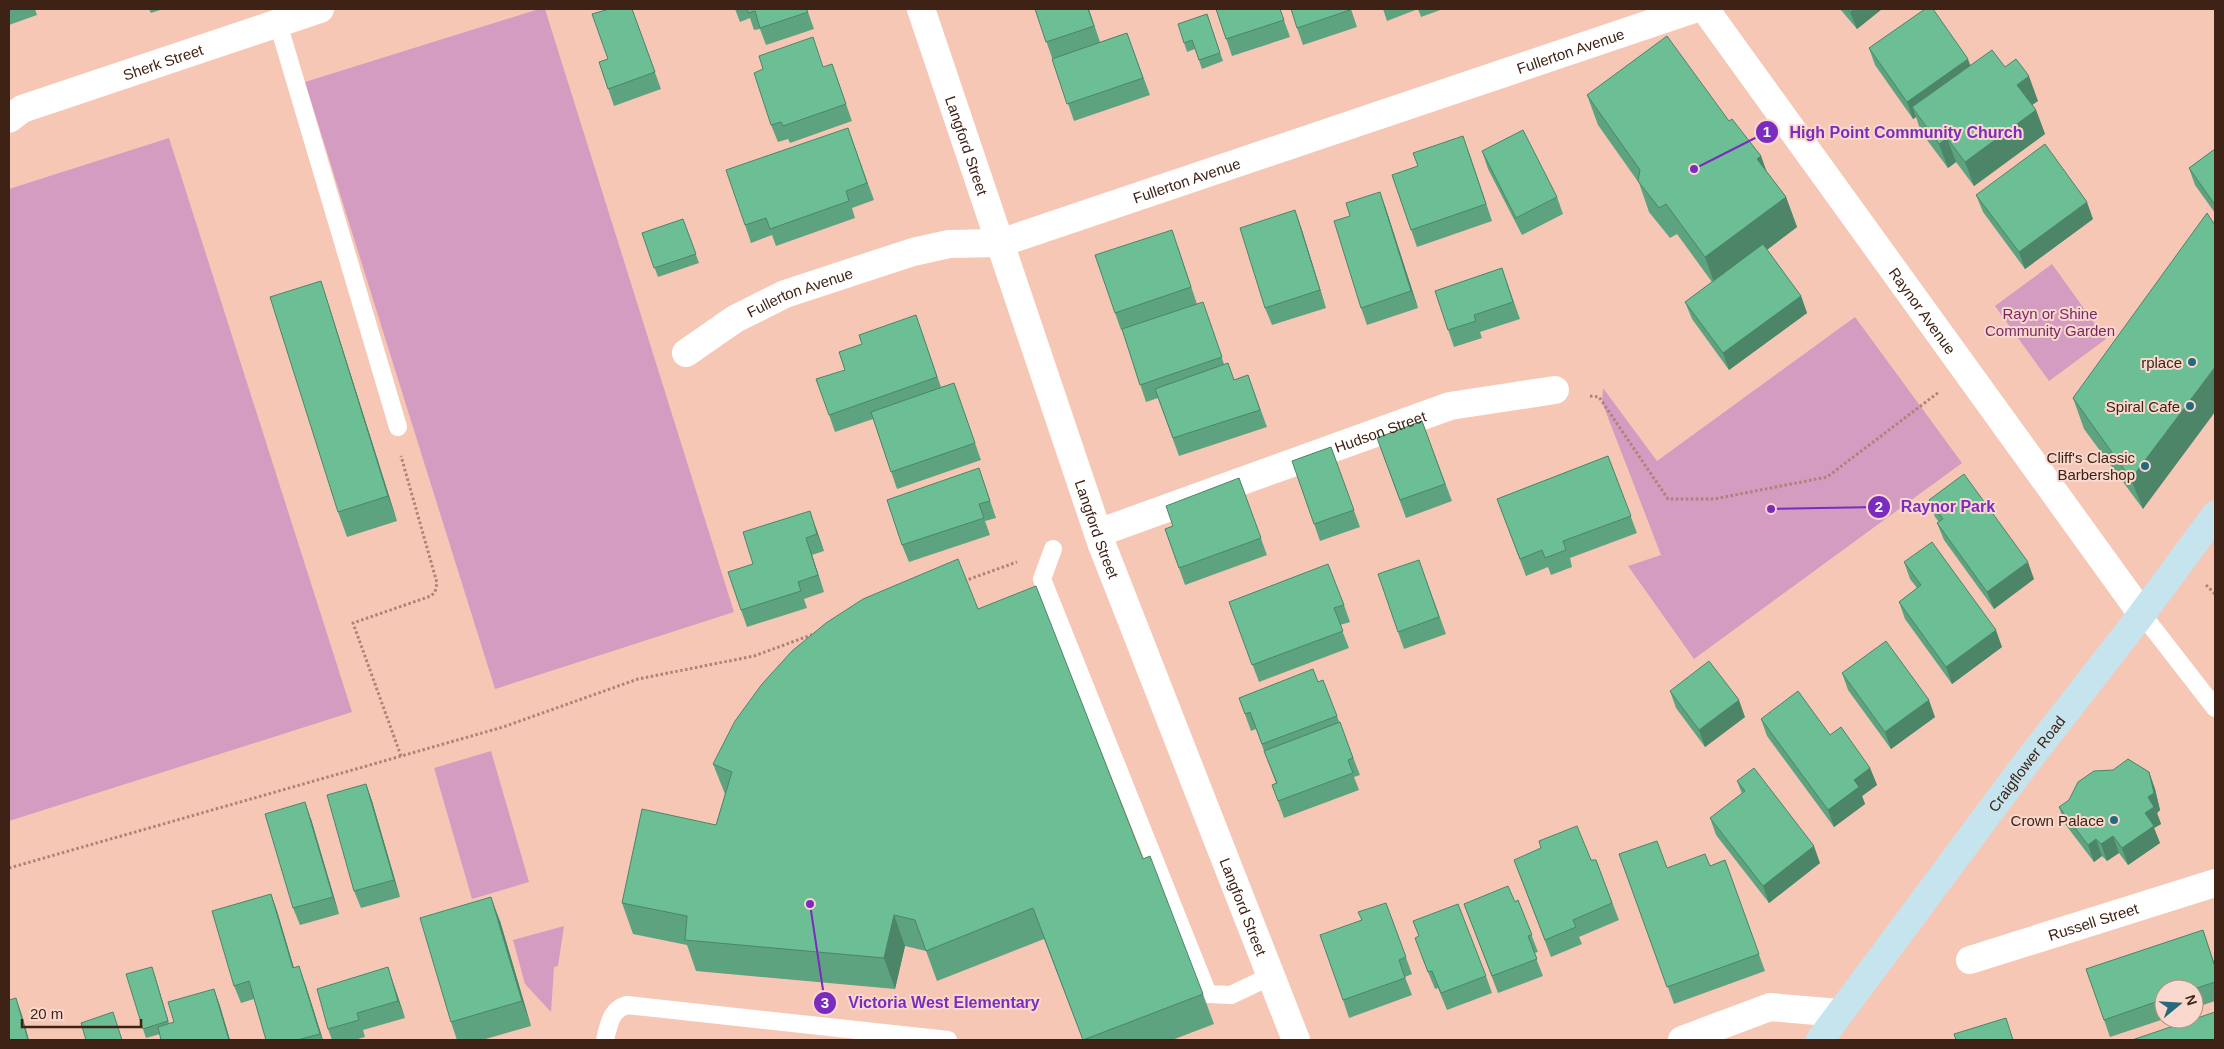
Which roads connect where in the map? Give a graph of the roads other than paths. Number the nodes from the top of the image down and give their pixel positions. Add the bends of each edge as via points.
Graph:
1 (320, 9) edge
2 (921, 9) edge
3 (1694, 9) edge
4 (1705, 9) edge
5 (278, 23) junction
6 (9, 118) edge
7 (1000, 243) junction
8 (686, 353) dead end
9 (1554, 390) road end
10 (398, 427) road end
11 (2215, 516) edge
12 (1098, 533) junction
13 (1053, 549) road end
14 (2142, 614) junction
15 (2215, 708) edge
16 (2215, 883) edge
17 (1970, 960) dead end
18 (1271, 976) junction
19 (1839, 1013) junction
20 (605, 1040) edge
21 (948, 1040) edge
22 (1296, 1040) edge
23 (1682, 1040) edge
24 (1820, 1040) edge

1 - 5 street, Sherk Street
2 - 7 street, Langford Street
3 - 7 street, Fullerton Avenue
4 - 14 street, Raynor Avenue
5 - 6 street, Sherk Street via 22,109
5 - 10 lane
7 - 8 street, Fullerton Avenue via 949,244 913,252 785,294 735,318
7 - 12 street, Langford Street
9 - 12 street, Hudson Street via 1450,406
11 - 14 main road, Craigflower Road
12 - 18 street, Langford Street
13 - 18 lane via 1042,579 1208,994 1231,995
14 - 15 lane
14 - 19 main road, Craigflower Road
16 - 17 street, Russell Street
18 - 22 street, Langford Street
19 - 23 street via 1770,1007
19 - 24 main road, Craigflower Road
20 - 21 lane via 612,1015 617,1008 627,1005

